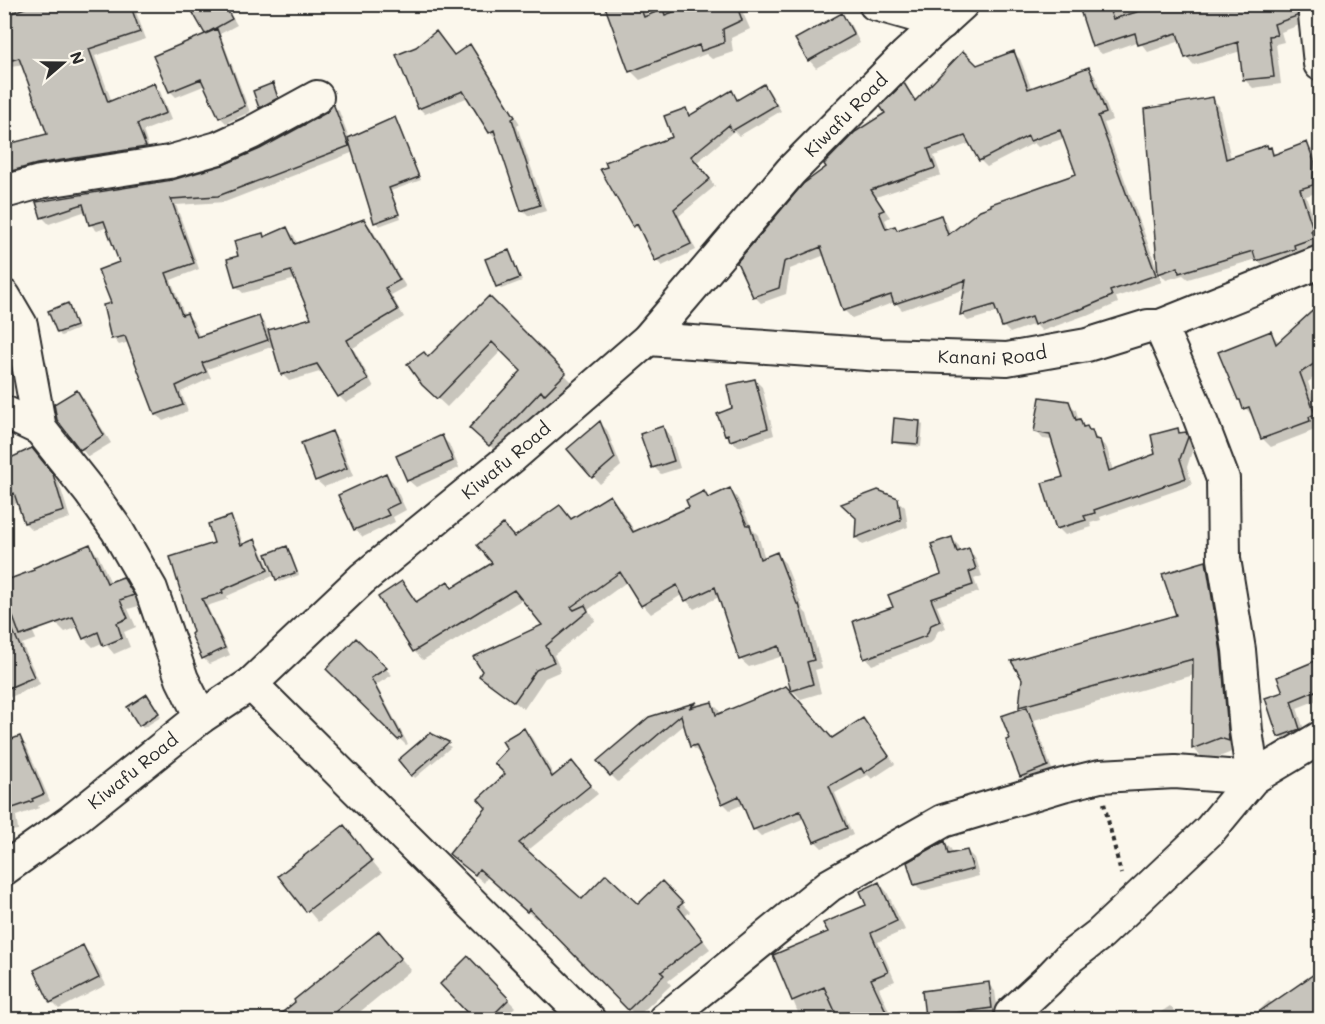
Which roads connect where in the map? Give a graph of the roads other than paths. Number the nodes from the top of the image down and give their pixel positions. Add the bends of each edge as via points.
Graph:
1 (875, 4) edge
2 (952, 14) edge
3 (1315, 15) dead end
4 (1320, 64) edge
5 (317, 97) dead end
6 (4, 192) edge
7 (1320, 262) edge
8 (4, 296) edge
9 (1160, 326) junction
10 (648, 339) junction
11 (4, 412) edge
12 (40, 429) junction
13 (251, 684) junction
14 (201, 717) junction
15 (1320, 738) edge
16 (1253, 778) junction
17 (7, 857) edge
18 (589, 1020) edge
19 (664, 1020) edge
20 (1011, 1020) edge

1 - 2 street
2 - 10 street, Kiwafu Road via 791,171
3 - 4 street
5 - 6 street via 218,148 169,162 40,182
7 - 9 street, Kanani Road
8 - 12 street via 21,325
9 - 10 street, Kanani Road via 1148,326 1087,345 1007,359
9 - 16 street via 1222,479 1224,559
10 - 13 street, Kiwafu Road via 362,579
11 - 12 street
12 - 14 street via 132,554 151,589 182,679
13 - 14 street, Kiwafu Road
13 - 18 street
14 - 17 street, Kiwafu Road via 70,822
15 - 16 street
16 - 19 street via 1175,772 1098,777 943,821 830,885
16 - 20 street via 1210,830 1100,934 1070,957 1011,1014

